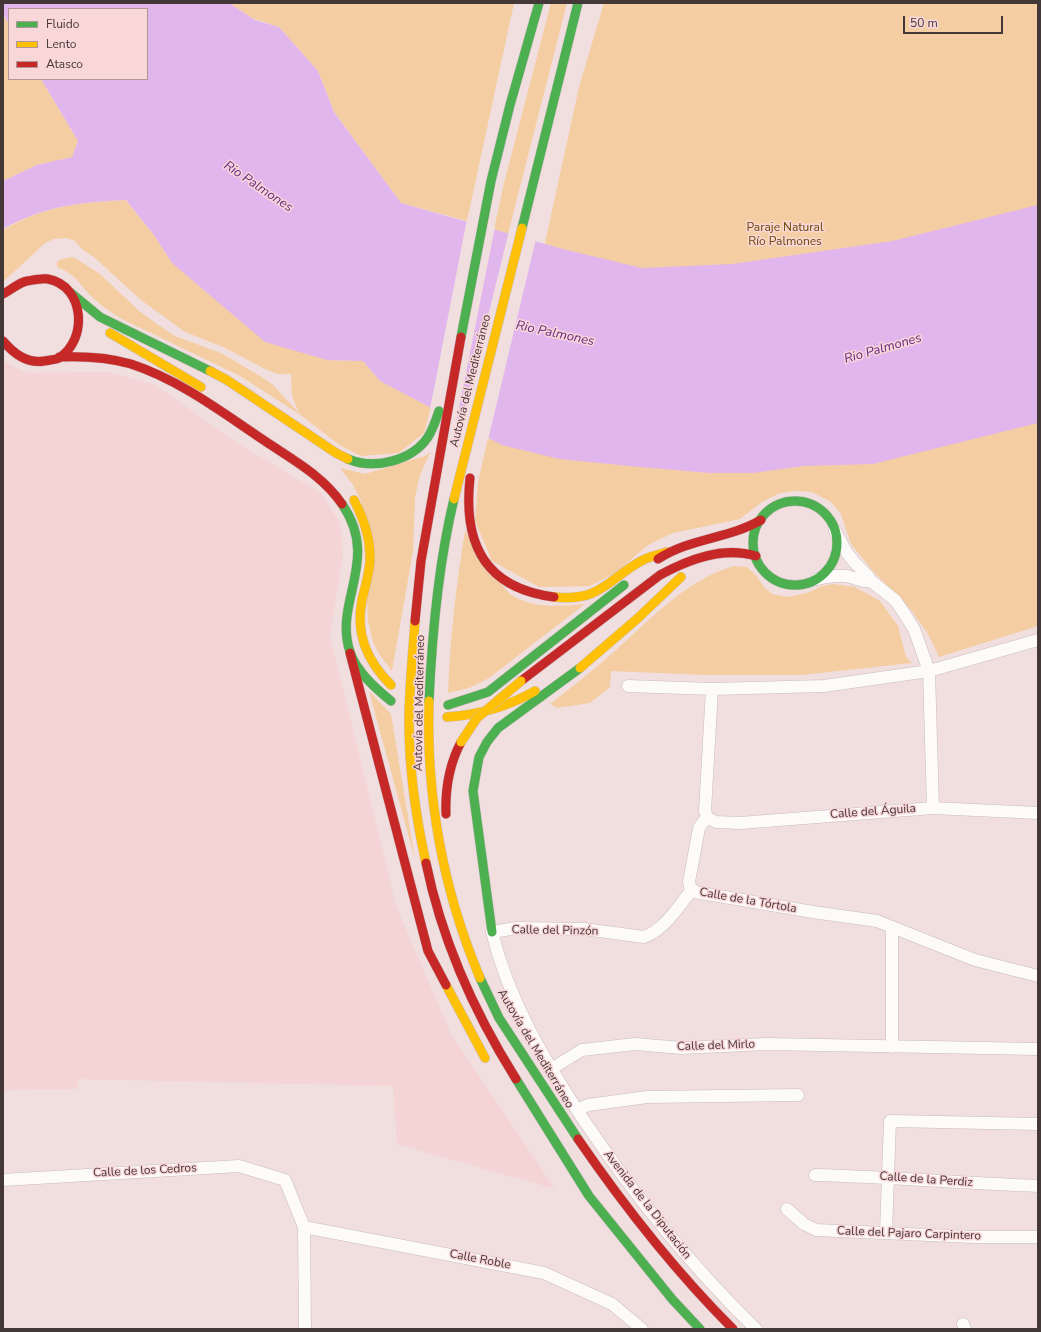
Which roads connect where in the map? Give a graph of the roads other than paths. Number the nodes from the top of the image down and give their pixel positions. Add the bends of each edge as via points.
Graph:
1 (539, 3) edge
2 (578, 3) edge
3 (527, 11) dead end
4 (530, 34) junction
5 (12, 289) junction
6 (3, 294) edge
7 (71, 294) junction
8 (3, 300) edge
9 (80, 310) junction
10 (464, 322) junction
11 (3, 341) edge
12 (59, 357) junction
13 (243, 414) dead end
14 (466, 444) junction
15 (350, 494) dead end
16 (761, 520) junction
17 (835, 531) junction
18 (667, 552) junction
19 (758, 560) junction
20 (708, 565) dead end
21 (642, 571) dead end
22 (692, 572) dead end
23 (681, 577) junction
24 (817, 579) junction
25 (630, 581) dead end
26 (871, 581) junction
27 (1038, 640) edge
28 (350, 653) junction
29 (929, 671) junction
30 (391, 686) dead end
31 (628, 686) dead end
32 (712, 689) junction
33 (391, 701) dead end
34 (448, 705) dead end
35 (447, 717) dead end
36 (932, 808) junction
37 (1038, 812) edge
38 (708, 818) junction
39 (448, 887) junction
40 (692, 890) junction
41 (892, 928) junction
42 (492, 932) junction
43 (1038, 976) edge
44 (892, 1047) junction
45 (1038, 1049) edge
46 (488, 1064) dead end
47 (551, 1069) junction
48 (798, 1095) dead end
49 (577, 1110) junction
50 (1038, 1124) edge
51 (815, 1175) dead end
52 (889, 1177) junction
53 (3, 1180) edge
54 (1038, 1186) edge
55 (576, 1190) dead end
56 (589, 1196) junction
57 (787, 1208) dead end
58 (304, 1227) junction
59 (886, 1234) junction
60 (1038, 1237) edge
61 (672, 1299) junction
62 (305, 1329) edge
63 (642, 1329) edge
64 (686, 1329) edge
65 (700, 1329) edge
66 (733, 1329) edge
67 (756, 1329) edge

1 - 4 main road, Autovía del Mediterráneo
2 - 14 main road, Autovía del Mediterráneo
3 - 4 main road
4 - 10 main road, Autovía del Mediterráneo via 492,181
5 - 6 main road
5 - 7 main road via 26,281 42,279 58,283
5 - 8 main road
7 - 9 main road
7 - 10 main road via 100,317 126,332 160,345 227,380 336,453 354,461 376,464 397,460 417,451 429,436 437,420 450,356
9 - 12 main road via 78,337 70,349
9 - 13 main road via 106,331
10 - 56 main road, Autovía del Mediterráneo via 421,561 416,606 409,722 420,836 448,945 468,993 492,1041
11 - 12 main road via 14,354 32,361 46,361
12 - 28 main road via 104,357 149,370 207,402 329,487 348,511 356,537 358,560 347,619
14 - 18 main road via 472,464 467,493 468,528 479,554 496,575 521,591 556,598 590,594 604,588 641,560
14 - 39 main road, Autovía del Mediterráneo via 439,573 430,681 429,739 432,784
15 - 30 main road via 362,514 370,542 369,570 361,602 362,640 368,660
16 - 17 main road via 782,504 801,502 826,515
16 - 18 main road via 737,533 704,538
16 - 19 main road via 754,538
17 - 24 main road via 837,540 834,558 824,574
17 - 26 street via 847,553
18 - 21 main road
19 - 20 main road via 732,559
19 - 24 main road via 772,578 780,582 799,585
19 - 39 main road, bridge via 746,552 731,552 673,567 477,718 461,742 447,783 445,806 455,870
22 - 23 main road
23 - 35 main road via 542,687 504,708
23 - 42 main road via 613,642 498,728 486,740 474,774 473,791
24 - 26 street via 840,576
25 - 34 main road via 488,692
26 - 29 street via 902,610 914,629
27 - 29 street
28 - 33 main road via 364,675
28 - 46 main road via 428,951
29 - 32 street via 824,686
29 - 36 street
31 - 32 street
32 - 38 street via 706,811
36 - 37 street, Calle del Águila
36 - 38 street, Calle del Águila via 740,823 716,822
38 - 40 street, Calle de la Tórtola via 699,828 689,882
39 - 66 main road, Autovía del Mediterráneo via 489,999 567,1124 631,1213 674,1266
40 - 41 street, Calle de la Tórtola via 699,894 877,921
40 - 42 street, Calle del Pinzón via 660,929 644,937 584,929 517,928
41 - 43 street, Calle de la Tórtola via 974,960
41 - 44 street
42 - 47 street via 512,994
44 - 45 street, Calle del Mirlo
44 - 47 street, Calle del Mirlo via 767,1044 682,1048 636,1044 582,1050
47 - 49 street, Avenida de la Diputación
48 - 49 street via 647,1097 588,1105
49 - 67 street, Avenida de la Diputación via 647,1208 692,1264
50 - 52 street via 890,1121
51 - 52 street, Calle de la Perdiz
52 - 54 street, Calle de la Perdiz via 950,1183
52 - 59 street
53 - 58 street, Calle de los Cedros via 239,1166 285,1180
55 - 56 main road
56 - 61 main road, Autovía del Mediterráneo
57 - 59 street, Calle del Pajaro Carpintero via 804,1224 816,1230
58 - 62 street
58 - 63 street, Calle Roble via 544,1273 612,1304
59 - 60 street, Calle del Pajaro Carpintero
61 - 64 main road
61 - 65 main road, Autovía del Mediterráneo

